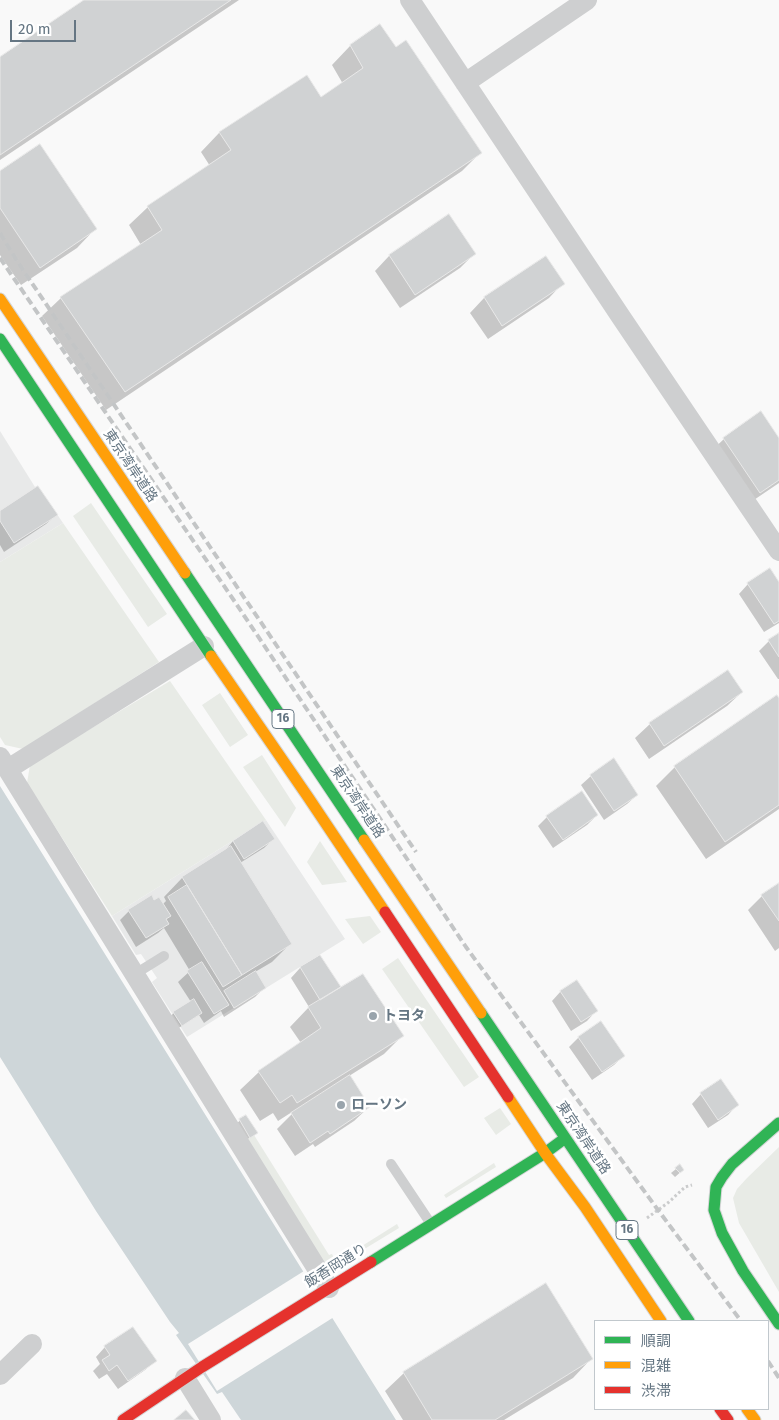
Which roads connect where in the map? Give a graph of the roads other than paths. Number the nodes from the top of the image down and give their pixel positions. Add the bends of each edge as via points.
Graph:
1 (410, 0) edge
2 (586, 0) edge
3 (465, 83) junction
4 (0, 299) edge
5 (0, 339) edge
6 (779, 551) edge
7 (204, 646) junction
8 (4, 763) edge
9 (164, 956) dead end
10 (135, 974) junction
11 (779, 1123) edge
12 (565, 1138) junction
13 (545, 1153) junction
14 (391, 1164) dead end
15 (431, 1224) junction
16 (324, 1291) junction
17 (660, 1320) edge
18 (688, 1320) edge
19 (779, 1324) edge
20 (32, 1344) dead end
21 (0, 1375) edge
22 (185, 1378) junction
23 (123, 1420) edge
24 (211, 1420) edge

1 - 3 street
2 - 3 street
3 - 6 street
4 - 12 main road, 東京湾岸道路 / 16
5 - 7 main road, 16
7 - 8 street
7 - 13 main road, 16
8 - 10 street
9 - 10 lane
10 - 16 street
11 - 19 main road via 732,1164 716,1188 714,1199 720,1227 743,1270
12 - 13 main road, 飯香岡通り
12 - 18 main road, 東京湾岸道路 / 16
13 - 15 main road, 飯香岡通り
13 - 17 main road, 16
14 - 15 lane
15 - 16 main road, 飯香岡通り
16 - 22 main road, 飯香岡通り
20 - 21 street
22 - 23 main road, 飯香岡通り
22 - 24 street

